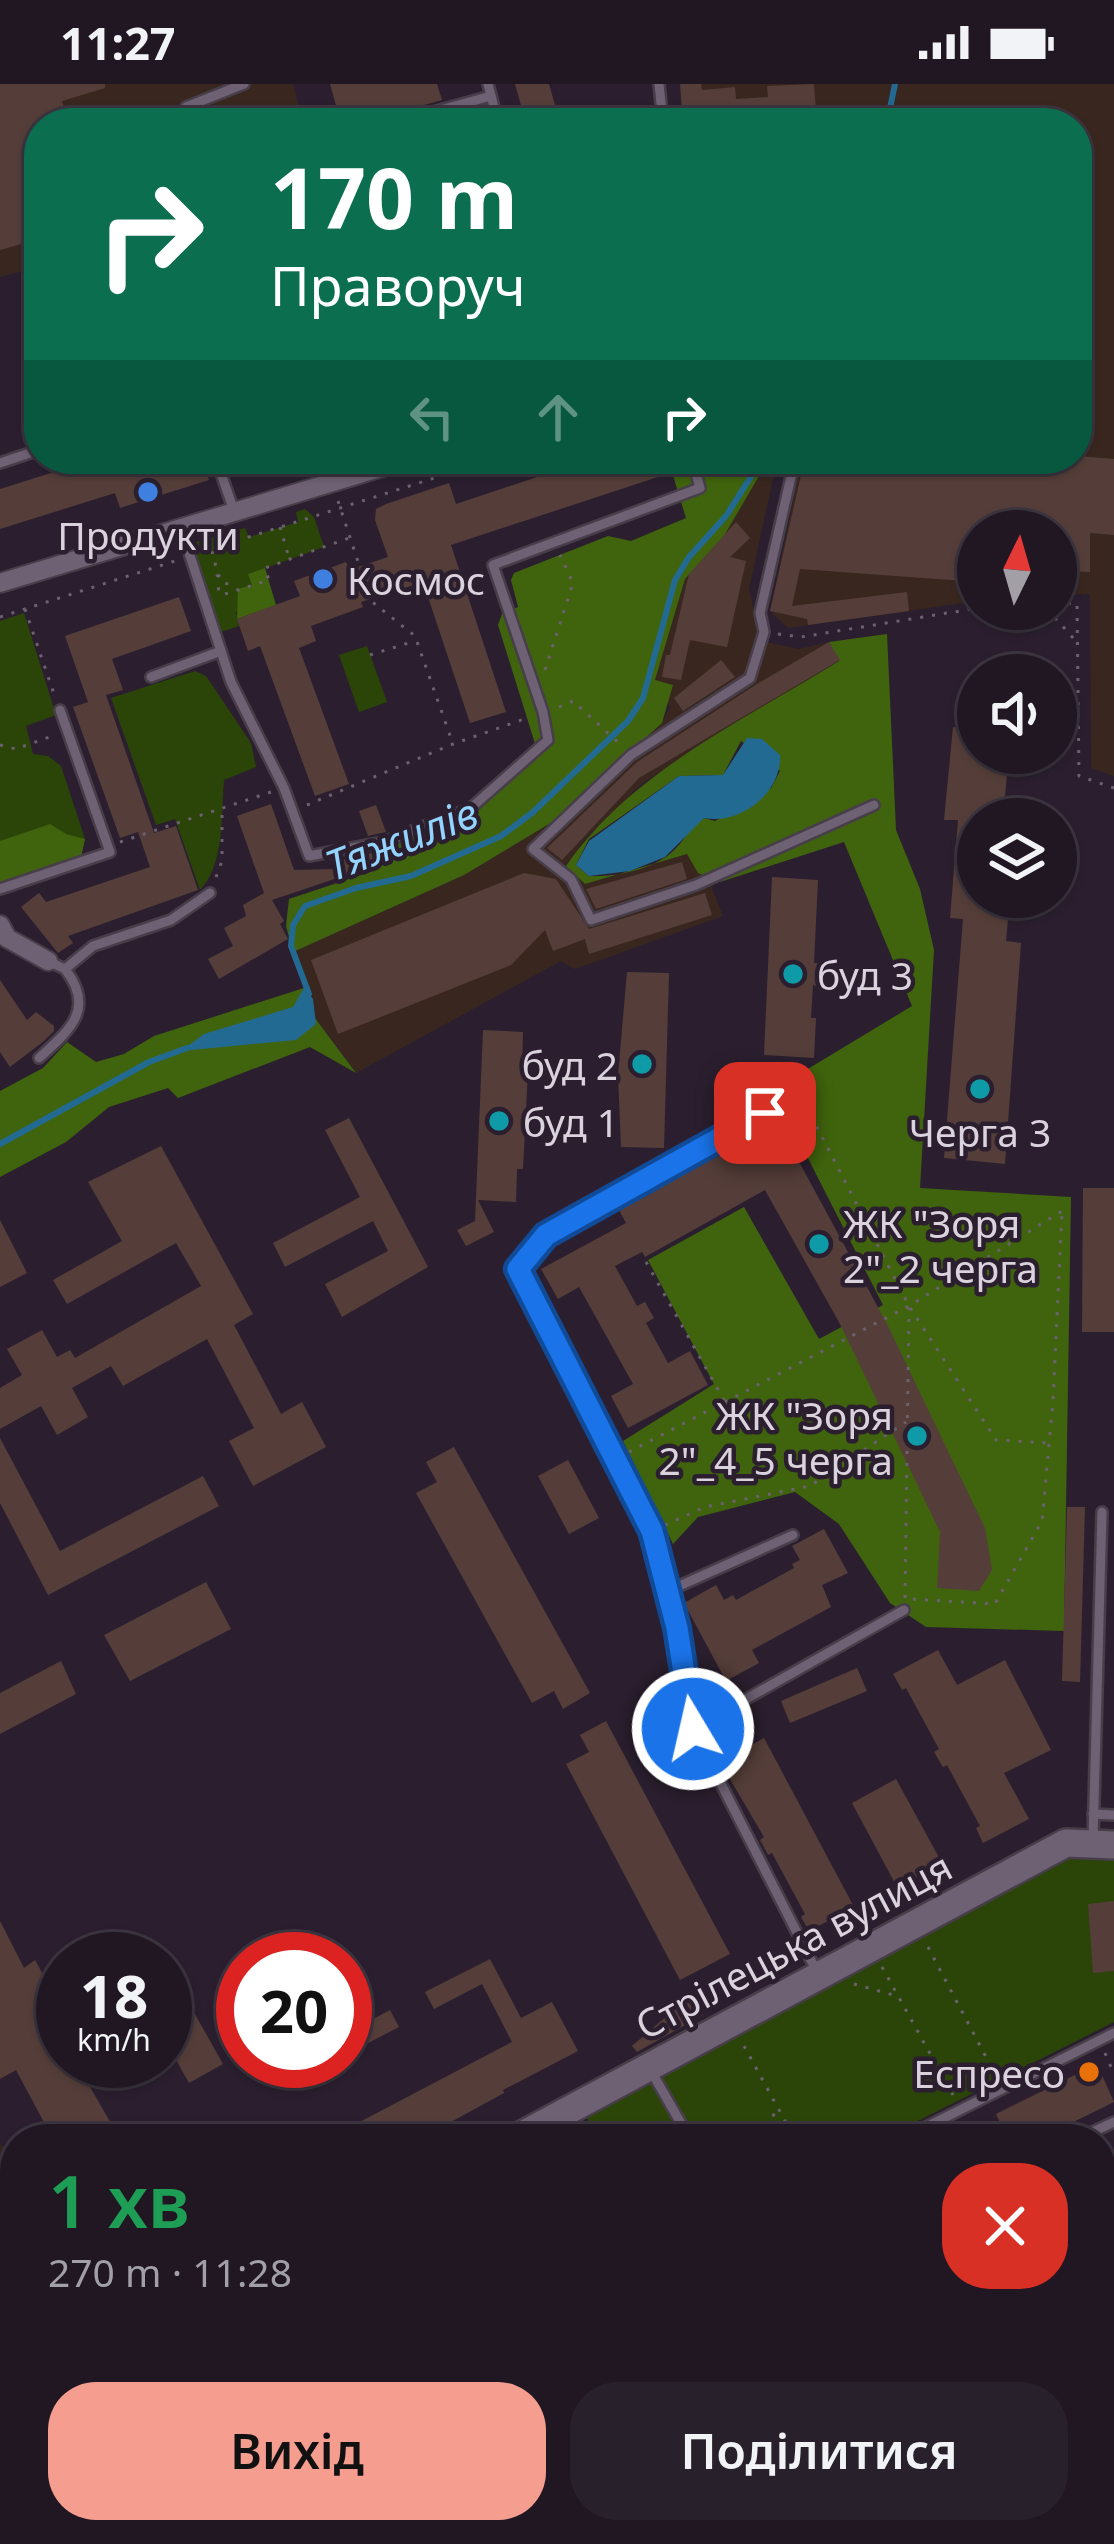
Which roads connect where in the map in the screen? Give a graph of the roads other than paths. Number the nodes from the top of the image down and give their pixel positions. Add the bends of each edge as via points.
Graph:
1 (244, 84) edge
2 (489, 90) edge
3 (186, 107) dead end
4 (437, 108) edge
5 (221, 474) edge
6 (360, 474) edge
7 (696, 474) edge
8 (792, 474) edge
9 (234, 512) junction
10 (181, 528) junction
11 (0, 583) edge
12 (221, 651) junction
13 (151, 676) dead end
14 (60, 710) road end
15 (874, 806) dead end
16 (0, 889) edge
17 (209, 893) road end
18 (0, 925) edge
19 (57, 965) junction
20 (39, 1058) dead end
21 (765, 1113) road end
22 (1102, 1511) dead end
23 (793, 1535) dead end
24 (668, 1591) junction
25 (905, 1604) road end
26 (693, 1729) junction
27 (1093, 1814) junction
28 (1114, 1815) edge
29 (1104, 1845) edge
30 (819, 1974) junction
31 (1114, 2033) edge
32 (649, 2067) junction
33 (542, 2124) edge
34 (681, 2124) edge
35 (932, 2124) edge

1 - 3 lane
2 - 4 lane
5 - 9 lane
6 - 9 street
7 - 12 lane via 700,488 493,565 548,740 471,808 383,842 309,856
8 - 15 lane via 750,678 631,755 533,849 571,879 591,920 696,885
9 - 10 street
10 - 11 street
10 - 12 lane
12 - 13 lane
14 - 16 lane via 110,853
17 - 19 lane via 171,920
18 - 19 street via 7,938
19 - 20 lane via 76,983 80,1003
21 - 24 lane via 546,1235 518,1269 652,1531
22 - 27 lane
23 - 24 lane
24 - 26 lane
25 - 26 lane
26 - 30 lane
27 - 28 lane
27 - 29 lane
29 - 30 street, Стрілецька вулиця via 1066,1843
30 - 32 street, Стрілецька вулиця
31 - 35 lane
32 - 33 street, Стрілецька вулиця
32 - 34 lane

